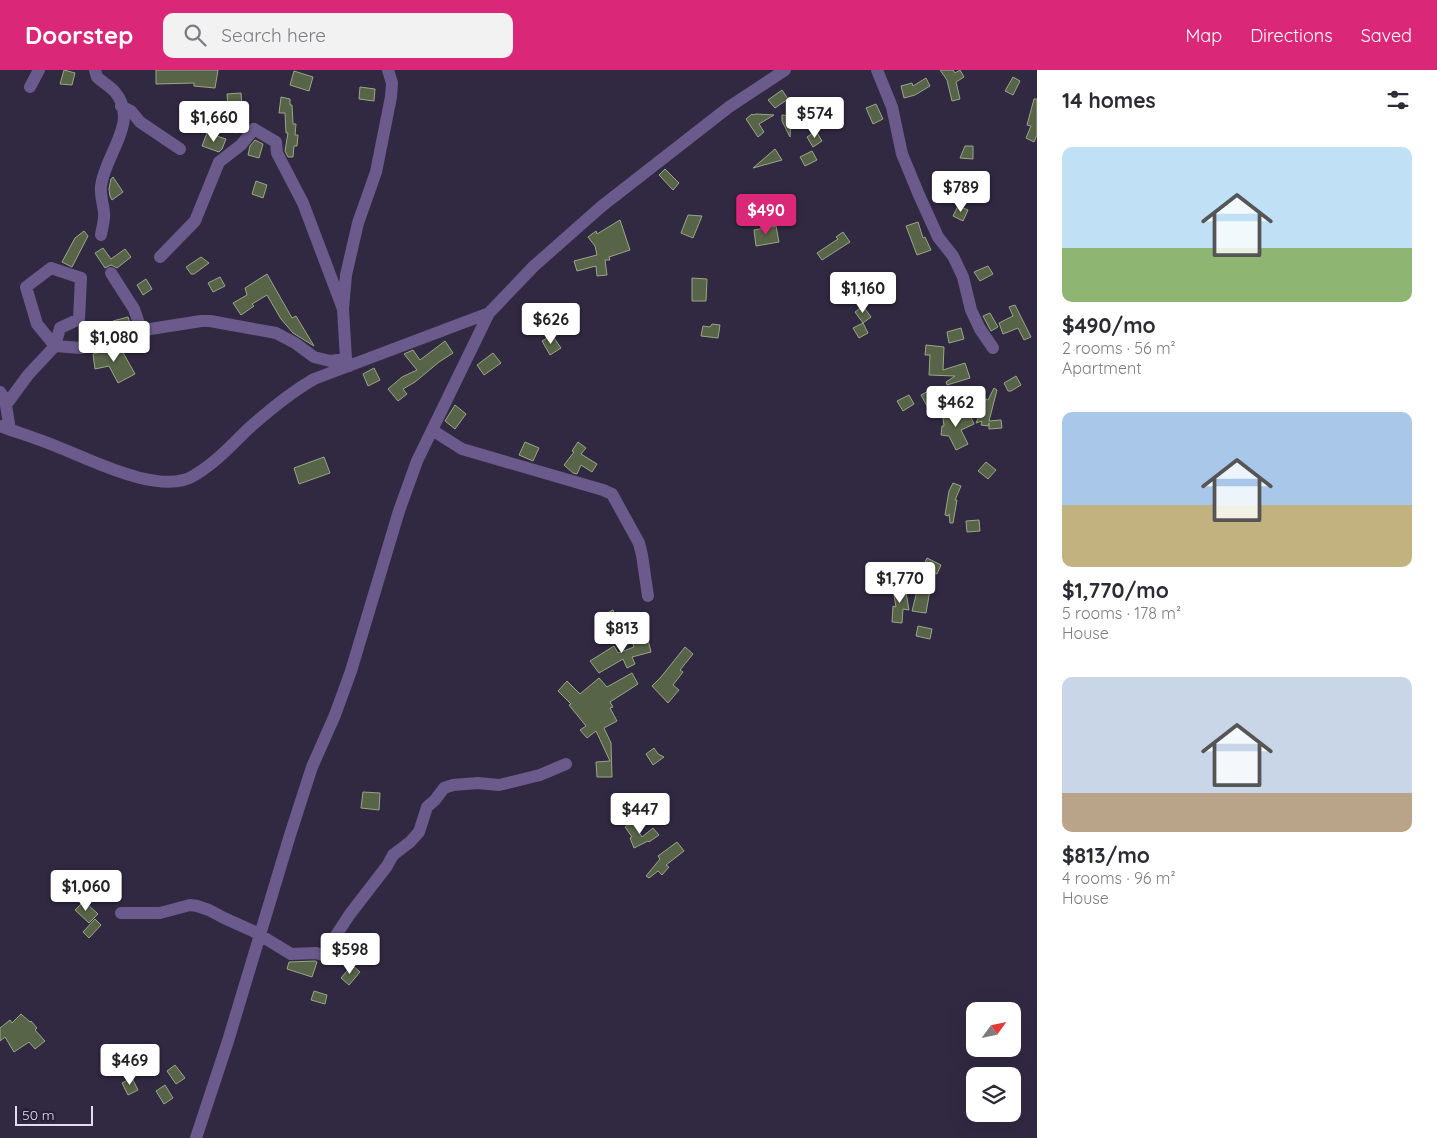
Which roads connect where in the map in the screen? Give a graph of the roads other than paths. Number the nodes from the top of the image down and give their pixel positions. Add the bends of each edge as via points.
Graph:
1 (39, 70) edge
2 (95, 70) edge
3 (388, 70) edge
4 (785, 70) edge
5 (876, 70) edge
6 (30, 87) dead end
7 (122, 106) junction
8 (180, 149) dead end
9 (101, 235) dead end
10 (160, 256) dead end
11 (111, 273) dead end
12 (343, 309) junction
13 (489, 313) junction
14 (108, 342) dead end
15 (55, 346) junction
16 (993, 348) dead end
17 (348, 363) junction
18 (0, 392) edge
19 (6, 405) junction
20 (5, 428) edge
21 (432, 430) junction
22 (648, 596) dead end
23 (566, 764) dead end
24 (121, 913) dead end
25 (259, 936) junction
26 (196, 1138) edge

1 - 6 street
2 - 7 street via 97,78 115,92
3 - 12 street via 392,83 391,97 376,172 350,252
4 - 13 street via 728,106 602,206 534,266
5 - 16 street via 892,107 902,154 938,237 953,256 963,277 980,329
7 - 8 street
7 - 9 street via 123,128 108,158 101,185 104,214
10 - 12 street via 195,221 219,162 241,145 254,129 276,142
11 - 17 street via 131,302 141,329 210,321 276,333 314,357
12 - 17 street
13 - 17 street
13 - 21 street
14 - 15 street via 81,348
15 - 15 street via 38,324 26,287 51,268 81,278 79,319 60,328
15 - 19 street
17 - 20 street via 302,386 194,476 176,482 120,471
18 - 19 street
19 - 20 street
21 - 22 street via 462,449 612,494 639,542
21 - 25 street via 417,460 399,511 359,647 312,767
23 - 25 street via 540,775 499,785 478,783 444,788 427,807 419,832 393,855 323,955 291,954
24 - 25 street via 160,913 197,906
25 - 26 street

